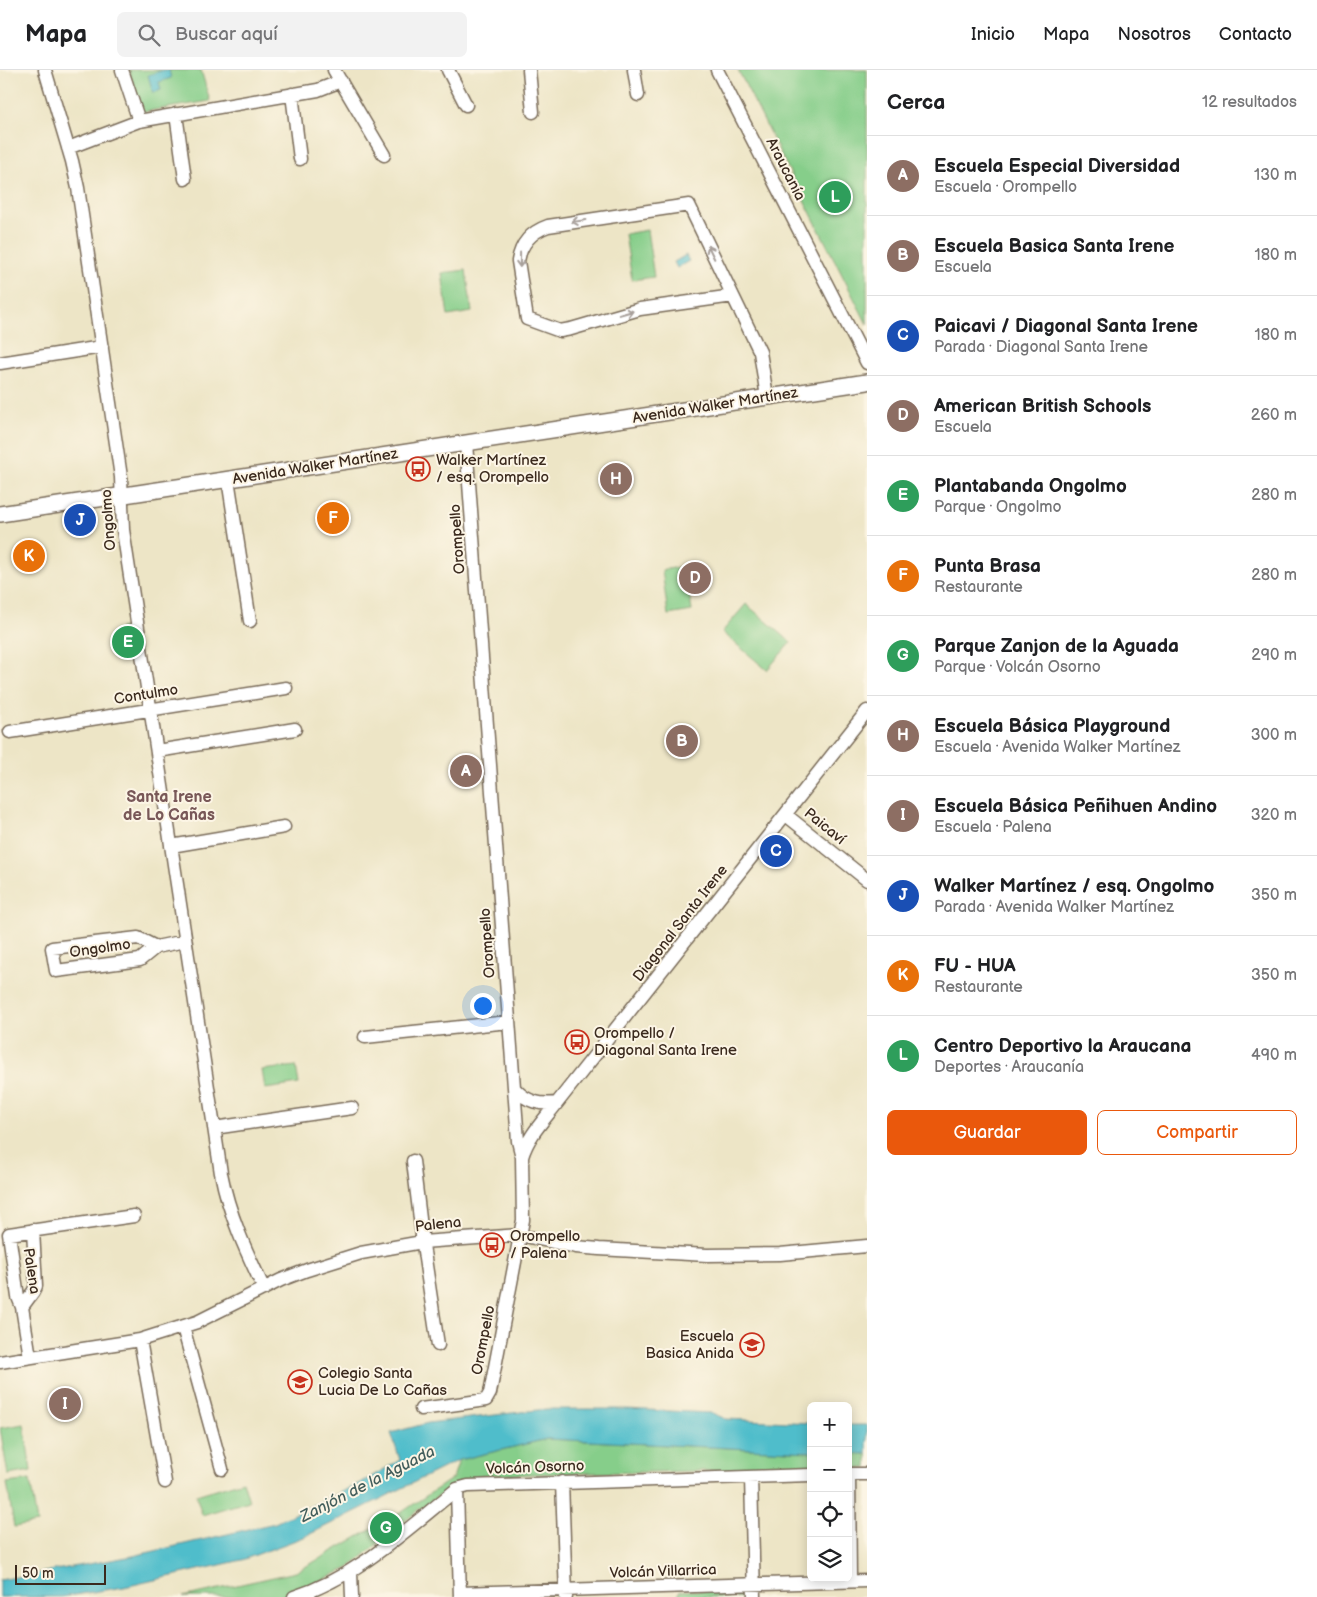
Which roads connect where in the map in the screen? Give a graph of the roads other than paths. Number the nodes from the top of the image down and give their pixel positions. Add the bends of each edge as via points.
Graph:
1 (45, 70) edge
2 (122, 70) edge
3 (448, 70) edge
4 (529, 70) edge
5 (634, 70) edge
6 (717, 70) edge
7 (338, 76) edge
8 (292, 94) junction
9 (638, 95) dead end
10 (466, 105) dead end
11 (533, 112) dead end
12 (176, 114) junction
13 (139, 121) junction
14 (68, 148) junction
15 (384, 155) dead end
16 (300, 159) dead end
17 (185, 179) dead end
18 (733, 296) junction
19 (102, 347) junction
20 (0, 363) edge
21 (867, 363) edge
22 (867, 382) edge
23 (768, 397) junction
24 (466, 443) junction
25 (228, 479) junction
26 (122, 496) junction
27 (0, 514) edge
28 (250, 621) dead end
29 (286, 688) dead end
30 (150, 710) junction
31 (867, 711) edge
32 (295, 729) dead end
33 (10, 732) dead end
34 (157, 751) junction
35 (786, 815) junction
36 (284, 827) dead end
37 (171, 846) junction
38 (867, 880) edge
39 (186, 941) junction
40 (156, 948) junction
41 (510, 1022) junction
42 (365, 1038) dead end
43 (515, 1089) junction
44 (557, 1102) junction
45 (352, 1108) dead end
46 (214, 1128) junction
47 (522, 1157) junction
48 (413, 1162) dead end
49 (134, 1216) dead end
50 (33, 1230) junction
51 (520, 1235) junction
52 (422, 1242) junction
53 (867, 1246) edge
54 (264, 1289) junction
55 (22, 1307) junction
56 (182, 1327) junction
57 (140, 1340) junction
58 (438, 1345) dead end
59 (30, 1357) junction
60 (0, 1362) edge
61 (421, 1410) dead end
62 (222, 1469) dead end
63 (852, 1474) edge
64 (867, 1474) edge
65 (807, 1475) edge
66 (751, 1477) junction
67 (165, 1482) dead end
68 (562, 1482) junction
69 (457, 1489) junction
70 (849, 1492) edge
71 (850, 1537) edge
72 (351, 1572) junction
73 (852, 1581) edge
74 (867, 1581) edge
75 (840, 1582) edge
76 (754, 1591) edge
77 (566, 1593) edge
78 (460, 1595) edge
79 (294, 1597) edge
80 (352, 1597) edge

1 - 14 street, Ongolmo
2 - 13 street
3 - 10 street
4 - 11 street
5 - 9 street
6 - 21 street, Araucanía
7 - 8 street via 318,90
7 - 15 street
8 - 12 street
8 - 16 street
12 - 13 street
12 - 17 street
13 - 14 street
14 - 19 street, Ongolmo via 78,188
18 -> 18 street via 688,205 540,228 527,238 518,261 527,319 560,331 640,309
18 - 23 street via 760,352
19 - 20 street
19 - 26 street, Ongolmo
22 - 23 main road, Avenida Walker Martínez
23 - 24 main road, Avenida Walker Martínez
24 - 25 main road, Avenida Walker Martínez
24 - 41 street, Orompello
25 - 26 main road, Avenida Walker Martínez
25 - 28 street
26 - 27 main road, Avenida Walker Martínez
26 - 30 street, Ongolmo via 122,524
29 - 30 street, Contulmo
30 - 33 street, Contulmo
30 - 34 street, Ongolmo
31 - 35 street, Diagonal Santa Irene
32 - 34 street
34 - 37 street, Ongolmo
35 - 38 street, Paicaví
35 - 44 street, Diagonal Santa Irene
36 - 37 street
37 - 39 street, Ongolmo
39 - 40 street, Ongolmo
39 - 46 street, Ongolmo
40 - 40 street, Ongolmo via 138,938 52,948 56,971 140,960
41 - 42 street
41 - 43 street, Orompello
43 - 44 street via 536,1103
43 - 47 street, Orompello
44 - 47 street, Diagonal Santa Irene via 532,1136
45 - 46 street
46 - 54 street, Ongolmo via 229,1207
47 - 51 street, Orompello via 523,1220
48 - 52 street
49 - 50 street, Palena
50 - 55 street, Palena via 36,1286
50 - 55 street, Palena via 9,1234
51 - 52 street, Palena
51 - 53 street, Palena via 599,1249 698,1254 780,1254
51 - 61 street, Orompello via 490,1393 486,1400
52 - 54 street, Palena via 334,1260
52 - 58 street
54 - 56 street, Palena
55 - 59 street, Palena
56 - 57 street, Palena
56 - 62 street
57 - 59 street, Palena
57 - 67 street
59 - 60 street, Palena
63 - 64 street
65 - 66 street, Volcán Osorno
66 - 68 street, Volcán Osorno
66 - 76 street
68 - 69 street, Volcán Osorno via 477,1484
68 - 77 street
69 - 72 street, Volcán Osorno
69 - 78 street
70 - 71 street
72 - 79 street, Volcán Osorno
72 - 80 street
73 - 74 street, Volcán Villarrica
75 - 76 street, Volcán Villarrica
76 - 77 street, Volcán Villarrica
77 - 78 street, Volcán Villarrica

